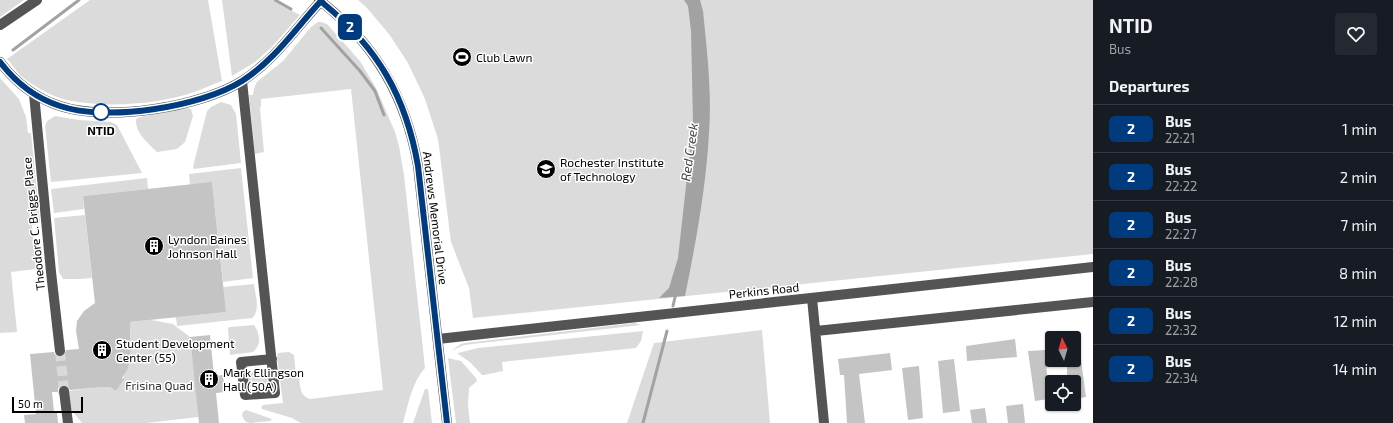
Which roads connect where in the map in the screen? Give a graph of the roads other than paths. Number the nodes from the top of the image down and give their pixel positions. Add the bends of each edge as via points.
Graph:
1 (37, 0) edge
2 (320, 1) edge
3 (0, 25) edge
4 (0, 62) edge
5 (242, 81) junction
6 (34, 94) junction
7 (1093, 267) edge
8 (812, 298) junction
9 (1093, 302) edge
10 (816, 331) junction
11 (438, 339) junction
12 (60, 351) tunnel mouth
13 (272, 359) junction
14 (64, 391) tunnel mouth
15 (68, 423) edge
16 (447, 423) edge
17 (824, 423) edge

1 - 3 street
2 - 5 street via 268,62
2 - 11 street, Andrews Memorial Drive via 350,27 372,52 393,86 407,121 418,166
4 - 6 street via 16,81
5 - 6 street via 212,95 181,104 123,112 61,107
5 - 13 street
6 - 12 street, Theodore C. Briggs Place
7 - 8 street, Perkins Road
8 - 10 street
8 - 11 street, Perkins Road
9 - 10 street
10 - 17 street
11 - 16 street, Andrews Memorial Drive
13 - 13 street via 241,362 244,395 275,392
14 - 15 street

